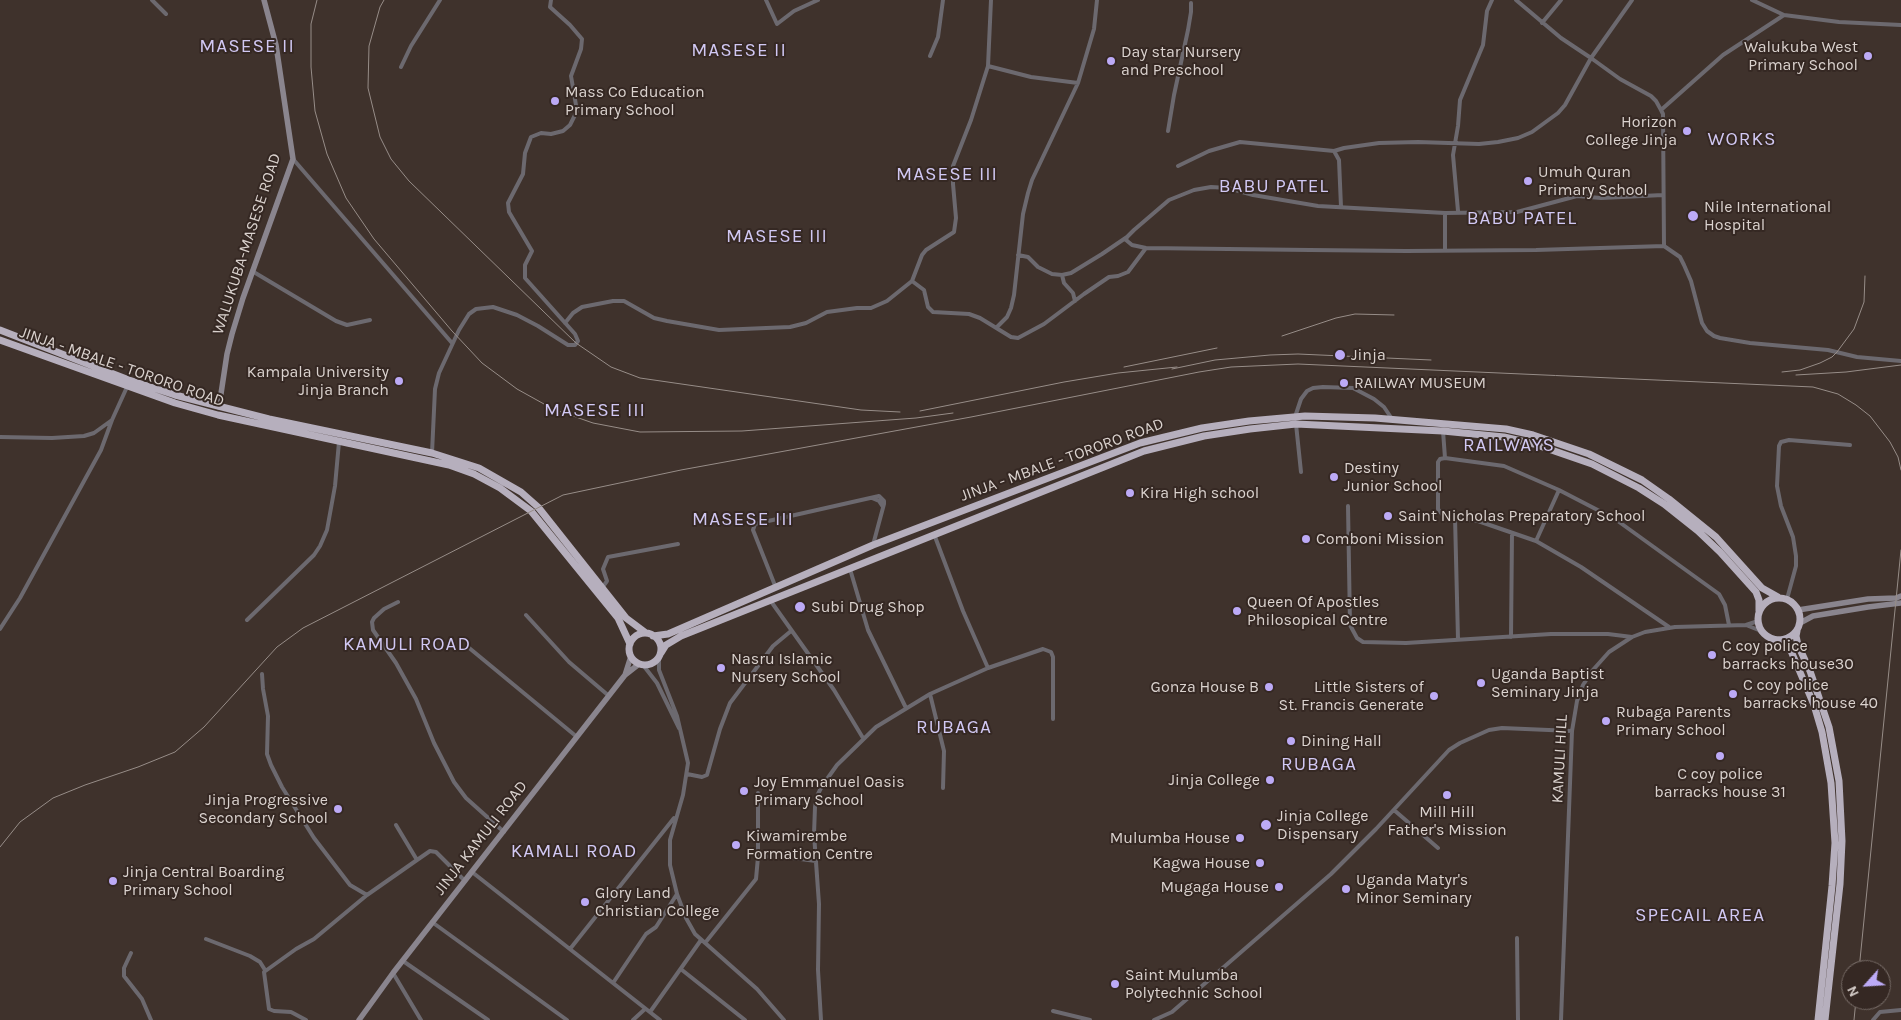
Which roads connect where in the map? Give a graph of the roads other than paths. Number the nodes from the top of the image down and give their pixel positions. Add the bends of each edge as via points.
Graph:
1 (152, 0) edge
2 (264, 0) edge
3 (440, 0) edge
4 (551, 0) edge
5 (766, 0) edge
6 (818, 0) edge
7 (943, 0) edge
8 (992, 0) edge
9 (1097, 0) edge
10 (1492, 0) edge
11 (1516, 0) edge
12 (1561, 0) edge
13 (1632, 0) edge
14 (1752, 0) edge
15 (1191, 3) dead end
16 (166, 14) dead end
17 (1784, 15) junction
18 (1542, 22) junction
19 (1901, 25) edge
20 (930, 56) dead end
21 (1591, 58) junction
22 (988, 66) junction
23 (401, 67) dead end
24 (1078, 83) junction
25 (1661, 110) junction
26 (1168, 132) dead end
27 (1455, 144) junction
28 (1334, 151) junction
29 (292, 159) junction
30 (1178, 166) dead end
31 (1663, 195) junction
32 (1341, 207) junction
33 (1458, 211) junction
34 (1445, 213) junction
35 (1127, 237) junction
36 (1119, 244) junction
37 (1132, 245) junction
38 (1664, 246) junction
39 (1146, 248) junction
40 (1444, 250) junction
41 (1018, 255) junction
42 (252, 271) junction
43 (1062, 275) junction
44 (912, 281) junction
45 (1075, 301) junction
46 (370, 320) dead end
47 (565, 323) junction
48 (997, 327) junction
49 (0, 330) edge
50 (0, 340) edge
51 (452, 343) junction
52 (1901, 360) edge
53 (127, 387) junction
54 (219, 408) junction
55 (1392, 419) junction
56 (112, 420) junction
57 (1296, 421) junction
58 (1443, 431) junction
59 (0, 437) edge
60 (339, 442) junction
61 (1850, 445) dead end
62 (432, 453) junction
63 (1446, 458) junction
64 (1301, 472) dead end
65 (1559, 490) junction
66 (1348, 506) dead end
67 (1455, 517) junction
68 (1512, 533) junction
69 (934, 534) junction
70 (1536, 541) junction
71 (678, 544) dead end
72 (873, 545) junction
73 (850, 568) junction
74 (602, 588) junction
75 (776, 588) junction
76 (1901, 596) edge
77 (1778, 597) junction
78 (1787, 599) junction
79 (770, 600) junction
80 (398, 602) dead end
81 (1901, 603) edge
82 (1798, 610) junction
83 (1759, 612) junction
84 (526, 614) dead end
85 (247, 620) dead end
86 (1758, 621) junction
87 (1729, 625) junction
88 (1746, 625) junction
89 (1798, 627) junction
90 (1669, 628) junction
91 (0, 629) edge
92 (791, 631) junction
93 (1761, 631) junction
94 (646, 633) junction
95 (654, 636) junction
96 (1511, 637) junction
97 (1632, 637) junction
98 (1458, 639) junction
99 (1780, 640) junction
100 (630, 644) junction
101 (468, 647) dead end
102 (631, 656) junction
103 (660, 656) junction
104 (641, 665) junction
105 (988, 668) junction
106 (262, 674) dead end
107 (625, 675) junction
108 (930, 694) junction
109 (609, 696) junction
110 (906, 708) junction
111 (1053, 718) dead end
112 (1572, 731) junction
113 (681, 732) junction
114 (577, 737) junction
115 (863, 738) junction
116 (687, 774) junction
117 (943, 788) dead end
118 (758, 793) dead end
119 (1394, 810) junction
120 (676, 815) junction
121 (396, 825) dead end
122 (504, 832) junction
123 (1438, 848) dead end
124 (758, 857) junction
125 (417, 860) junction
126 (816, 861) junction
127 (472, 872) junction
128 (465, 880) junction
129 (677, 894) junction
130 (367, 895) junction
131 (432, 922) junction
132 (1517, 938) dead end
133 (206, 939) dead end
134 (703, 942) junction
135 (570, 949) junction
136 (131, 952) dead end
137 (403, 961) junction
138 (265, 970) junction
139 (682, 970) junction
140 (393, 973) junction
141 (613, 983) junction
142 (646, 1009) junction
143 (1901, 1010) edge
144 (1053, 1011) dead end
145 (650, 1012) junction
146 (151, 1020) edge
147 (306, 1020) edge
148 (359, 1020) edge
149 (421, 1020) edge
150 (488, 1020) edge
151 (567, 1020) edge
152 (632, 1020) edge
153 (660, 1020) edge
154 (745, 1020) edge
155 (784, 1020) edge
156 (821, 1020) edge
157 (1090, 1020) edge
158 (1154, 1020) edge
159 (1518, 1020) edge
160 (1561, 1020) edge
161 (1818, 1020) edge
162 (1825, 1020) edge
163 (1873, 1020) edge

1 - 16 street
2 - 29 street, WALUKUBA-MASESE ROAD via 276,45
3 - 23 street
4 - 47 street via 550,8 582,39 582,50 571,76 577,110 570,125 558,134 541,133 531,137 523,174 508,203 509,212 532,250 525,265 526,278
5 - 6 street via 776,24
7 - 20 street via 938,37
8 - 22 street
9 - 24 street via 1094,28
10 - 27 street via 1487,11 1483,45 1460,100
11 - 18 street
12 - 18 street
13 - 21 street
14 - 17 street
15 - 26 street
17 - 19 street
17 - 25 street via 1724,55
18 - 21 street
21 - 25 street via 1651,96
21 - 27 street via 1565,105 1548,122 1532,132 1498,142
22 - 24 street via 1031,77
22 - 44 street via 953,166 954,232 926,250
24 - 41 street via 1032,180 1023,214
25 - 31 street
27 - 28 street via 1379,143
27 - 33 street
28 - 30 street via 1240,142 1209,151
28 - 32 street via 1339,160
29 - 42 street, WALUKUBA-MASESE ROAD
29 - 51 street
31 - 33 street via 1571,196 1517,212
31 - 38 street
32 - 34 street
32 - 35 street via 1296,203 1211,187 1169,200
33 - 34 street
34 - 40 street
35 - 36 street
35 - 37 street
36 - 37 street
36 - 43 street
37 - 39 street
38 - 40 street
38 - 52 street via 1684,265 1702,323 1714,336 1750,343 1828,350 1857,357
39 - 40 street
39 - 45 street via 1128,272 1109,278
41 - 43 street via 1028,257 1052,274
41 - 48 street via 1011,308
42 - 46 street via 347,325
42 - 54 street, WALUKUBA-MASESE ROAD via 228,347
43 - 45 street
44 - 47 street via 879,306 827,312 806,324 790,327 719,330 654,318 624,302 613,301 582,307
44 - 48 street via 924,290 928,307 934,312 969,314
45 - 48 street via 1020,338 1011,337
47 - 51 street via 578,338 575,344 568,345 516,315 484,307 469,314
49 - 54 highway, JINJA - MBALE - TORORO ROAD via 129,380
50 - 53 highway, JINJA - MBALE - TORORO ROAD
51 - 62 street via 435,389
53 - 56 street
53 - 60 highway, JINJA - MBALE - TORORO ROAD via 218,415
54 - 62 highway, JINJA - MBALE - TORORO ROAD
55 - 57 highway, JINJA - MBALE - TORORO ROAD
55 - 57 street via 1374,399 1353,388 1323,387 1307,391 1301,399
55 - 77 highway, JINJA - MBALE - TORORO ROAD via 1506,429 1561,444 1616,466 1642,480 1692,516 1762,588
56 - 59 street via 104,428 84,436
56 - 91 street via 101,450
57 - 58 highway, JINJA - MBALE - TORORO ROAD
57 - 64 street
57 - 69 highway, JINJA - MBALE - TORORO ROAD via 1204,436 1144,451
57 - 72 highway, JINJA - MBALE - TORORO ROAD via 1249,421 1140,443
58 - 63 street
58 - 83 highway, JINJA - MBALE - TORORO ROAD via 1504,437 1534,444 1592,464 1639,488 1682,518 1720,552 1756,592
60 - 85 street via 327,530 320,546
60 - 100 highway, JINJA - MBALE - TORORO ROAD via 449,465 500,488 531,511 574,562 618,618
61 - 78 street via 1790,440 1781,442 1779,446 1777,486 1796,556
62 - 74 highway, JINJA - MBALE - TORORO ROAD via 478,468 521,492 538,507
63 - 65 street via 1497,464
63 - 67 street via 1438,462 1438,509 1442,514
65 - 70 street
65 - 87 street via 1615,519 1706,584 1723,599
66 - 98 street via 1350,626 1357,638 1363,642 1406,643
67 - 68 street
67 - 98 street
68 - 70 street
68 - 96 street
69 - 73 highway, JINJA - MBALE - TORORO ROAD
69 - 105 street
70 - 90 street via 1581,567
71 - 74 street via 608,557 603,569 607,581
72 - 75 highway, JINJA - MBALE - TORORO ROAD
72 - 75 street via 884,507 884,500 879,496 753,525
73 - 79 highway, JINJA - MBALE - TORORO ROAD
73 - 110 street via 868,630
74 - 94 highway, JINJA - MBALE - TORORO ROAD via 626,618
75 - 95 highway, JINJA - MBALE - TORORO ROAD via 668,634
76 - 82 street
77 - 78 highway
77 - 83 highway via 1764,603
78 - 82 highway
79 - 92 street
79 - 103 highway, JINJA - MBALE - TORORO ROAD via 681,636 666,645
80 - 122 street via 374,618 373,630 411,690 454,782 466,798
81 - 89 street via 1814,616
82 - 89 highway
83 - 86 highway
84 - 109 street via 569,662
86 - 88 street, KAMULI HILL
86 - 93 highway
87 - 88 street, KAMULI HILL
87 - 90 street, KAMULI HILL
88 - 93 street, KAMULI HILL
89 - 99 highway via 1792,636
89 - 162 highway via 1798,645 1816,686 1829,728 1839,782 1840,884
90 - 97 street, KAMULI HILL
92 - 115 street via 834,690
92 - 116 street via 773,646 730,702 707,775
93 - 99 highway
94 - 95 highway
94 - 100 highway via 639,634
95 - 103 highway via 660,643
96 - 97 street via 1598,634
96 - 98 street
97 - 112 street, KAMULI HILL via 1609,652 1583,685
99 - 161 highway via 1791,651 1814,705 1831,783 1835,843
100 - 102 highway
101 - 114 street
102 - 104 highway
102 - 107 street, JINJA KAMULI ROAD
103 - 104 highway via 649,665
103 - 113 street via 659,670
104 - 107 street, JINJA KAMULI ROAD
104 - 113 street via 657,683
105 - 108 street
105 - 111 street via 1048,650 1053,657
106 - 130 street via 268,716 267,754 271,765 314,838 350,885
107 - 109 street, JINJA KAMULI ROAD
108 - 110 street
108 - 117 street via 944,751
109 - 114 street, JINJA KAMULI ROAD
110 - 115 street
112 - 119 street via 1502,728 1473,736 1448,750
112 - 160 street, KAMULI HILL
113 - 116 street
114 - 122 street, JINJA KAMULI ROAD
115 - 126 street via 838,765 817,796 814,819
116 - 120 street
118 - 124 street
119 - 123 street
119 - 158 street via 1331,874 1172,1012
120 - 129 street via 670,840 670,865
120 - 135 street
121 - 125 street
122 - 127 street, JINJA KAMULI ROAD
124 - 126 street
124 - 134 street via 756,879
125 - 128 street via 430,851 436,852
125 - 130 street
126 - 156 street
127 - 128 street, JINJA KAMULI ROAD
127 - 135 street
128 - 131 street, JINJA KAMULI ROAD
129 - 134 street via 691,927
129 - 141 street
130 - 138 street via 314,939
131 - 137 street, JINJA KAMULI ROAD
131 - 151 street
132 - 159 street
133 - 138 street via 250,956
134 - 139 street
134 - 155 street via 752,984
135 - 141 street
136 - 146 street via 124,976 142,999
137 - 140 street, JINJA KAMULI ROAD
137 - 150 street
138 - 147 street via 269,1009 291,1012
139 - 145 street
139 - 154 street
140 - 148 street, JINJA KAMULI ROAD
140 - 149 street
141 - 142 street
142 - 145 street
142 - 152 street
143 - 163 street via 1884,1011
144 - 157 street
145 - 153 street

